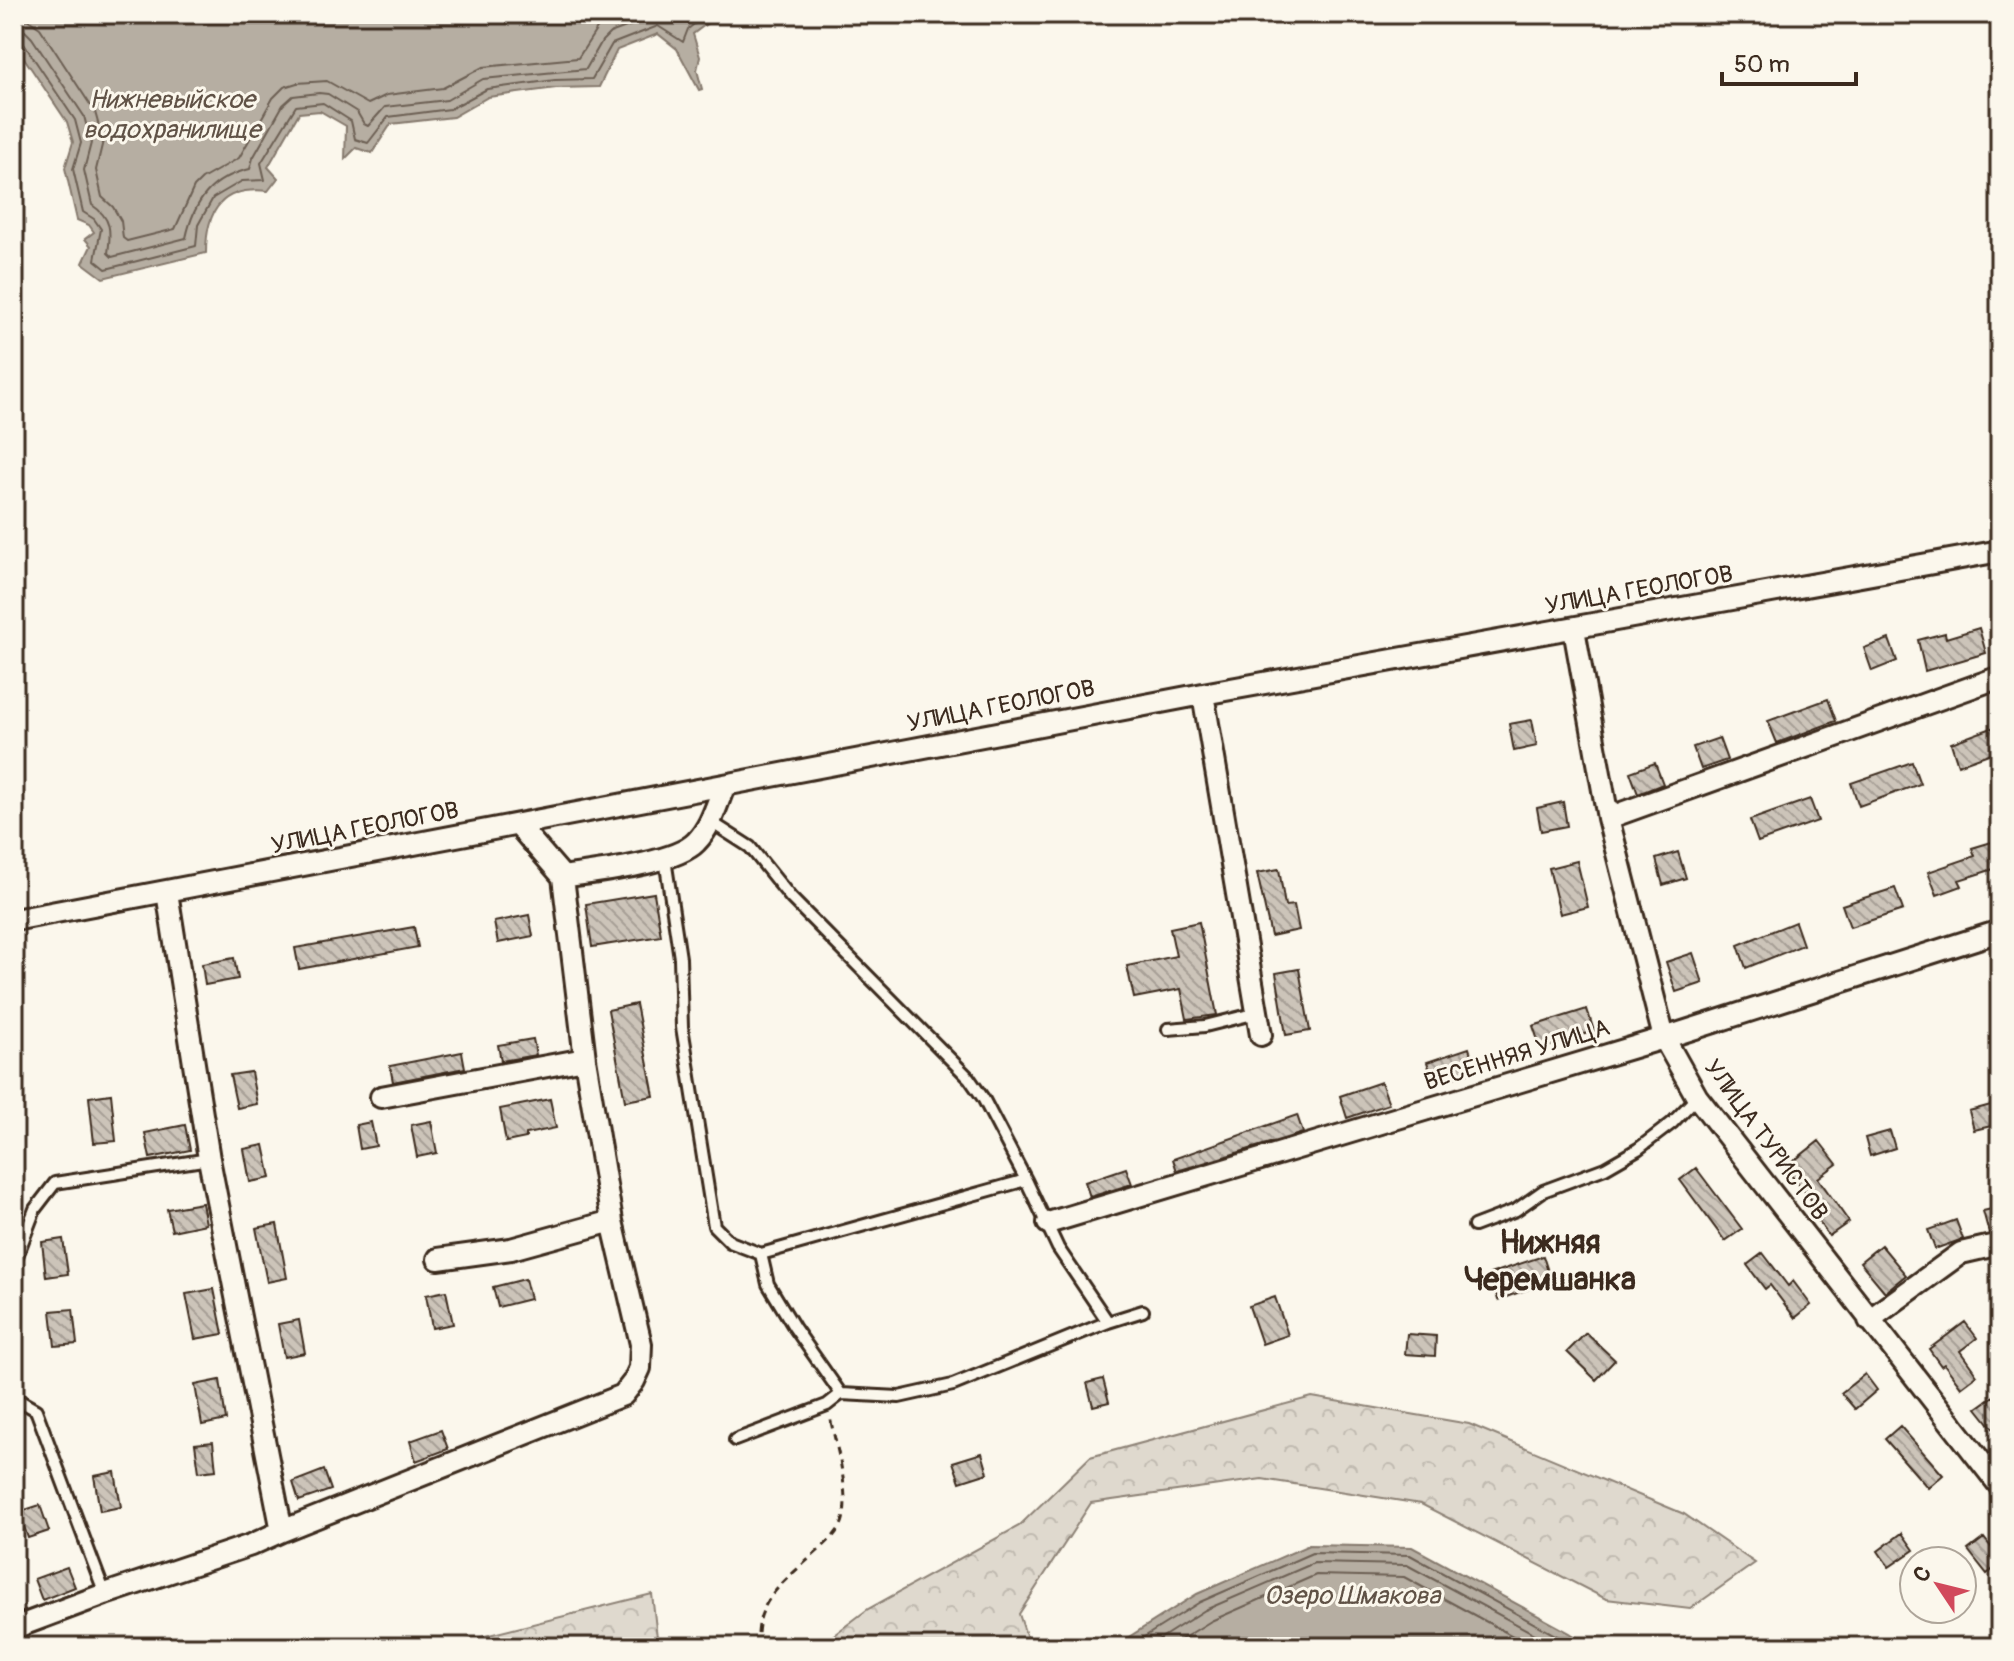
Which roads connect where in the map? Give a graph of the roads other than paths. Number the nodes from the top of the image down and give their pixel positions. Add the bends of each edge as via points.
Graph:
1 (2000, 551) edge
2 (1574, 629) junction
3 (2000, 677) edge
4 (1203, 694) junction
5 (724, 787) junction
6 (1608, 818) junction
7 (711, 822) junction
8 (518, 825) junction
9 (665, 859) junction
10 (563, 877) junction
11 (167, 892) junction
12 (14, 920) edge
13 (2000, 931) edge
14 (1257, 1013) junction
15 (1168, 1029) dead end
16 (1261, 1035) dead end
17 (1664, 1038) junction
18 (585, 1059) junction
19 (381, 1097) dead end
20 (1697, 1097) junction
21 (209, 1159) junction
22 (1026, 1180) junction
23 (612, 1221) junction
24 (1048, 1223) junction
25 (1474, 1226) dead end
26 (2000, 1244) edge
27 (761, 1254) junction
28 (438, 1259) dead end
29 (14, 1264) edge
30 (1143, 1311) dead end
31 (1869, 1320) junction
32 (1108, 1322) junction
33 (14, 1394) edge
34 (841, 1394) junction
35 (735, 1440) dead end
36 (2000, 1486) edge
37 (282, 1531) junction
38 (105, 1594) junction
39 (14, 1628) edge

1 - 2 street, УЛИЦА ГЕОЛОГОВ
2 - 4 street, УЛИЦА ГЕОЛОГОВ
2 - 6 street, УЛИЦА ТУРИСТОВ
3 - 6 street
4 - 5 street, УЛИЦА ГЕОЛОГОВ
4 - 14 street
5 - 7 street
5 - 8 street, УЛИЦА ГЕОЛОГОВ
6 - 17 street, УЛИЦА ТУРИСТОВ
7 - 9 street via 694,845
7 - 22 lane via 750,847 791,898 969,1078
8 - 10 street
8 - 11 street, УЛИЦА ГЕОЛОГОВ
9 - 10 street
9 - 27 lane via 680,958 682,1027 714,1226 730,1242
10 - 18 street
11 - 12 street, УЛИЦА ГЕОЛОГОВ
11 - 21 street
13 - 17 street, ВЕСЕННЯЯ УЛИЦА
14 - 15 lane
14 - 16 street
17 - 20 street, УЛИЦА ТУРИСТОВ
17 - 24 street, ВЕСЕННЯЯ УЛИЦА
18 - 19 street
18 - 23 street
20 - 25 lane via 1638,1149
20 - 31 street, УЛИЦА ТУРИСТОВ
21 - 29 lane via 55,1183 35,1209
21 - 37 street
22 - 24 lane
22 - 27 lane
23 - 28 street via 511,1249
23 - 37 street via 641,1344 640,1368 623,1395
24 - 32 lane via 1058,1248
26 - 31 street via 1961,1253
27 - 34 lane via 768,1284
30 - 32 lane
31 - 36 street, УЛИЦА ТУРИСТОВ
32 - 34 lane via 953,1385 899,1397
33 - 38 lane via 36,1410
34 - 35 lane via 827,1405
37 - 38 street
38 - 39 street

